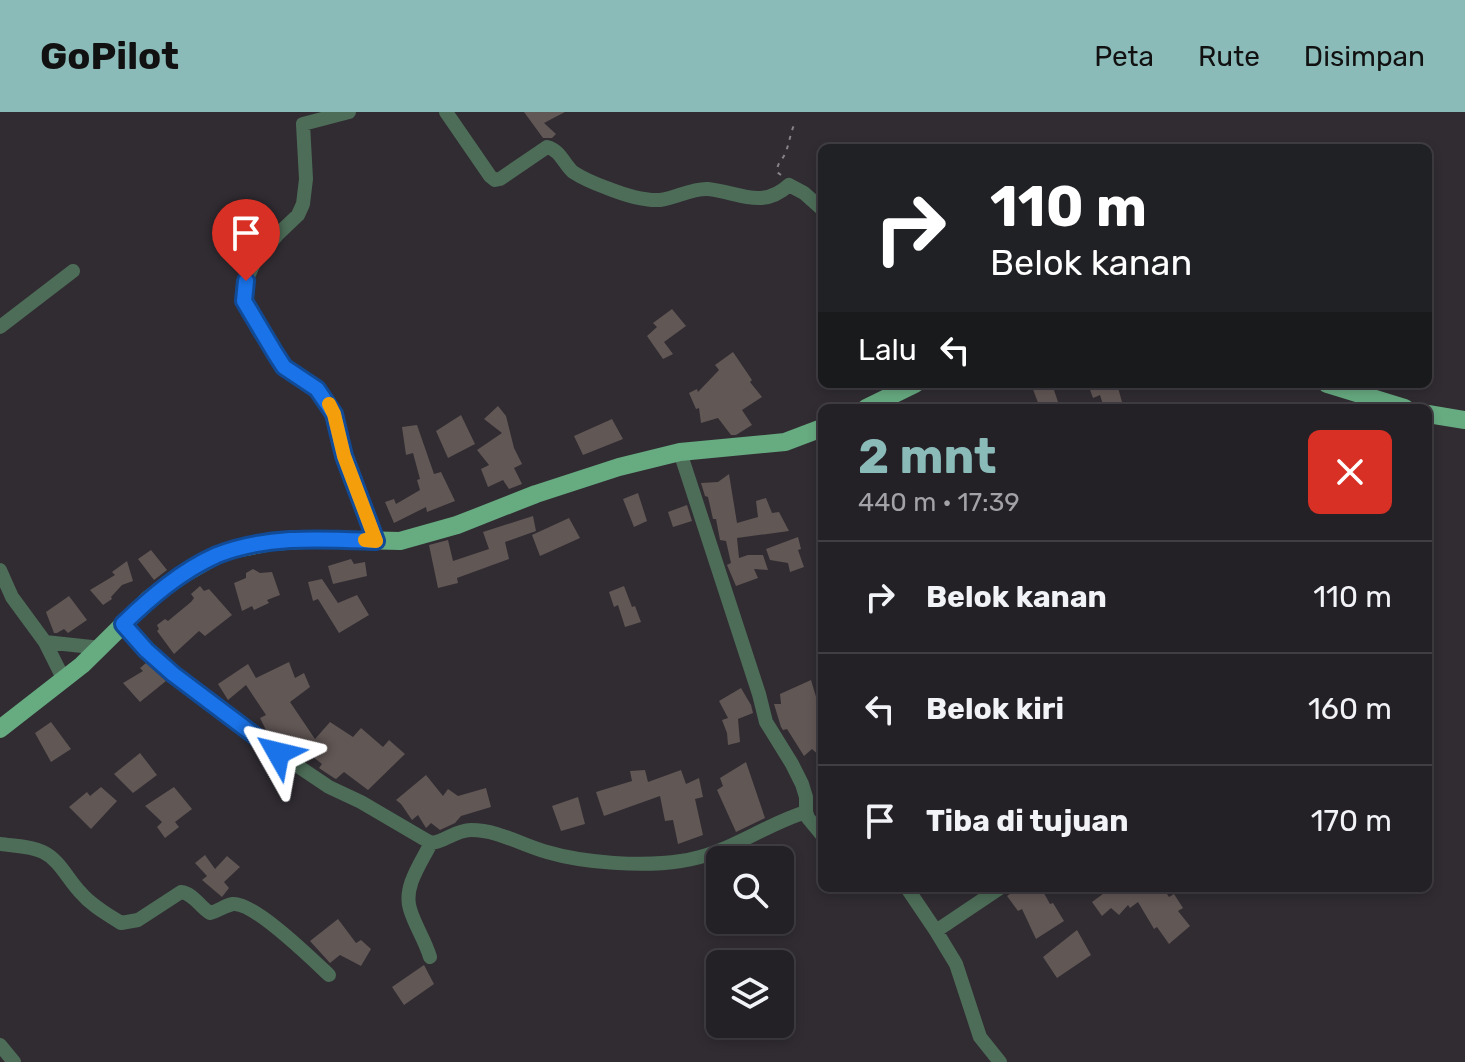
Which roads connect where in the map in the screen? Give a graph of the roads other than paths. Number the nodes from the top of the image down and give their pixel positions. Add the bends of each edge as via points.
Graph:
1 (349, 112) edge
2 (446, 112) edge
3 (301, 118) edge
4 (818, 205) edge
5 (73, 271) dead end
6 (0, 327) edge
7 (907, 388) edge
8 (1340, 388) edge
9 (874, 404) edge
10 (1392, 404) edge
11 (1432, 415) edge
12 (1465, 420) edge
13 (818, 430) edge
14 (680, 452) junction
15 (376, 541) junction
16 (0, 570) edge
17 (123, 624) junction
18 (45, 642) junction
19 (101, 648) junction
20 (64, 680) junction
21 (0, 729) edge
22 (806, 812) junction
23 (818, 830) edge
24 (431, 843) junction
25 (0, 844) edge
26 (910, 892) edge
27 (994, 892) edge
28 (936, 931) junction
29 (430, 957) dead end
30 (329, 975) dead end
31 (0, 1045) edge
32 (14, 1062) edge
33 (1000, 1062) edge

1 - 3 street
2 - 4 street via 495,180 547,147 573,171 635,197 659,200 705,189 765,198 789,185
3 - 15 street via 303,204 254,263 244,301 284,367 317,389 334,414
5 - 6 street
7 - 9 main road
8 - 10 main road
11 - 12 main road
13 - 14 main road via 785,442
14 - 15 main road via 577,480 445,529 400,541
14 - 22 street via 762,712 802,784
15 - 17 main road via 315,539 236,549 177,578
16 - 18 street via 12,597
17 - 19 main road
17 - 24 street via 173,674 268,746 329,787
18 - 19 street
18 - 20 street
19 - 20 main road
20 - 21 main road
22 - 23 street
22 - 24 street via 727,849 679,862 570,858 468,830
24 - 29 street via 408,897
25 - 30 street via 46,853 81,894 121,923 138,920 181,892 210,913 240,905 259,914
26 - 28 street
27 - 28 street
28 - 33 street via 956,964 980,1037
31 - 32 street

